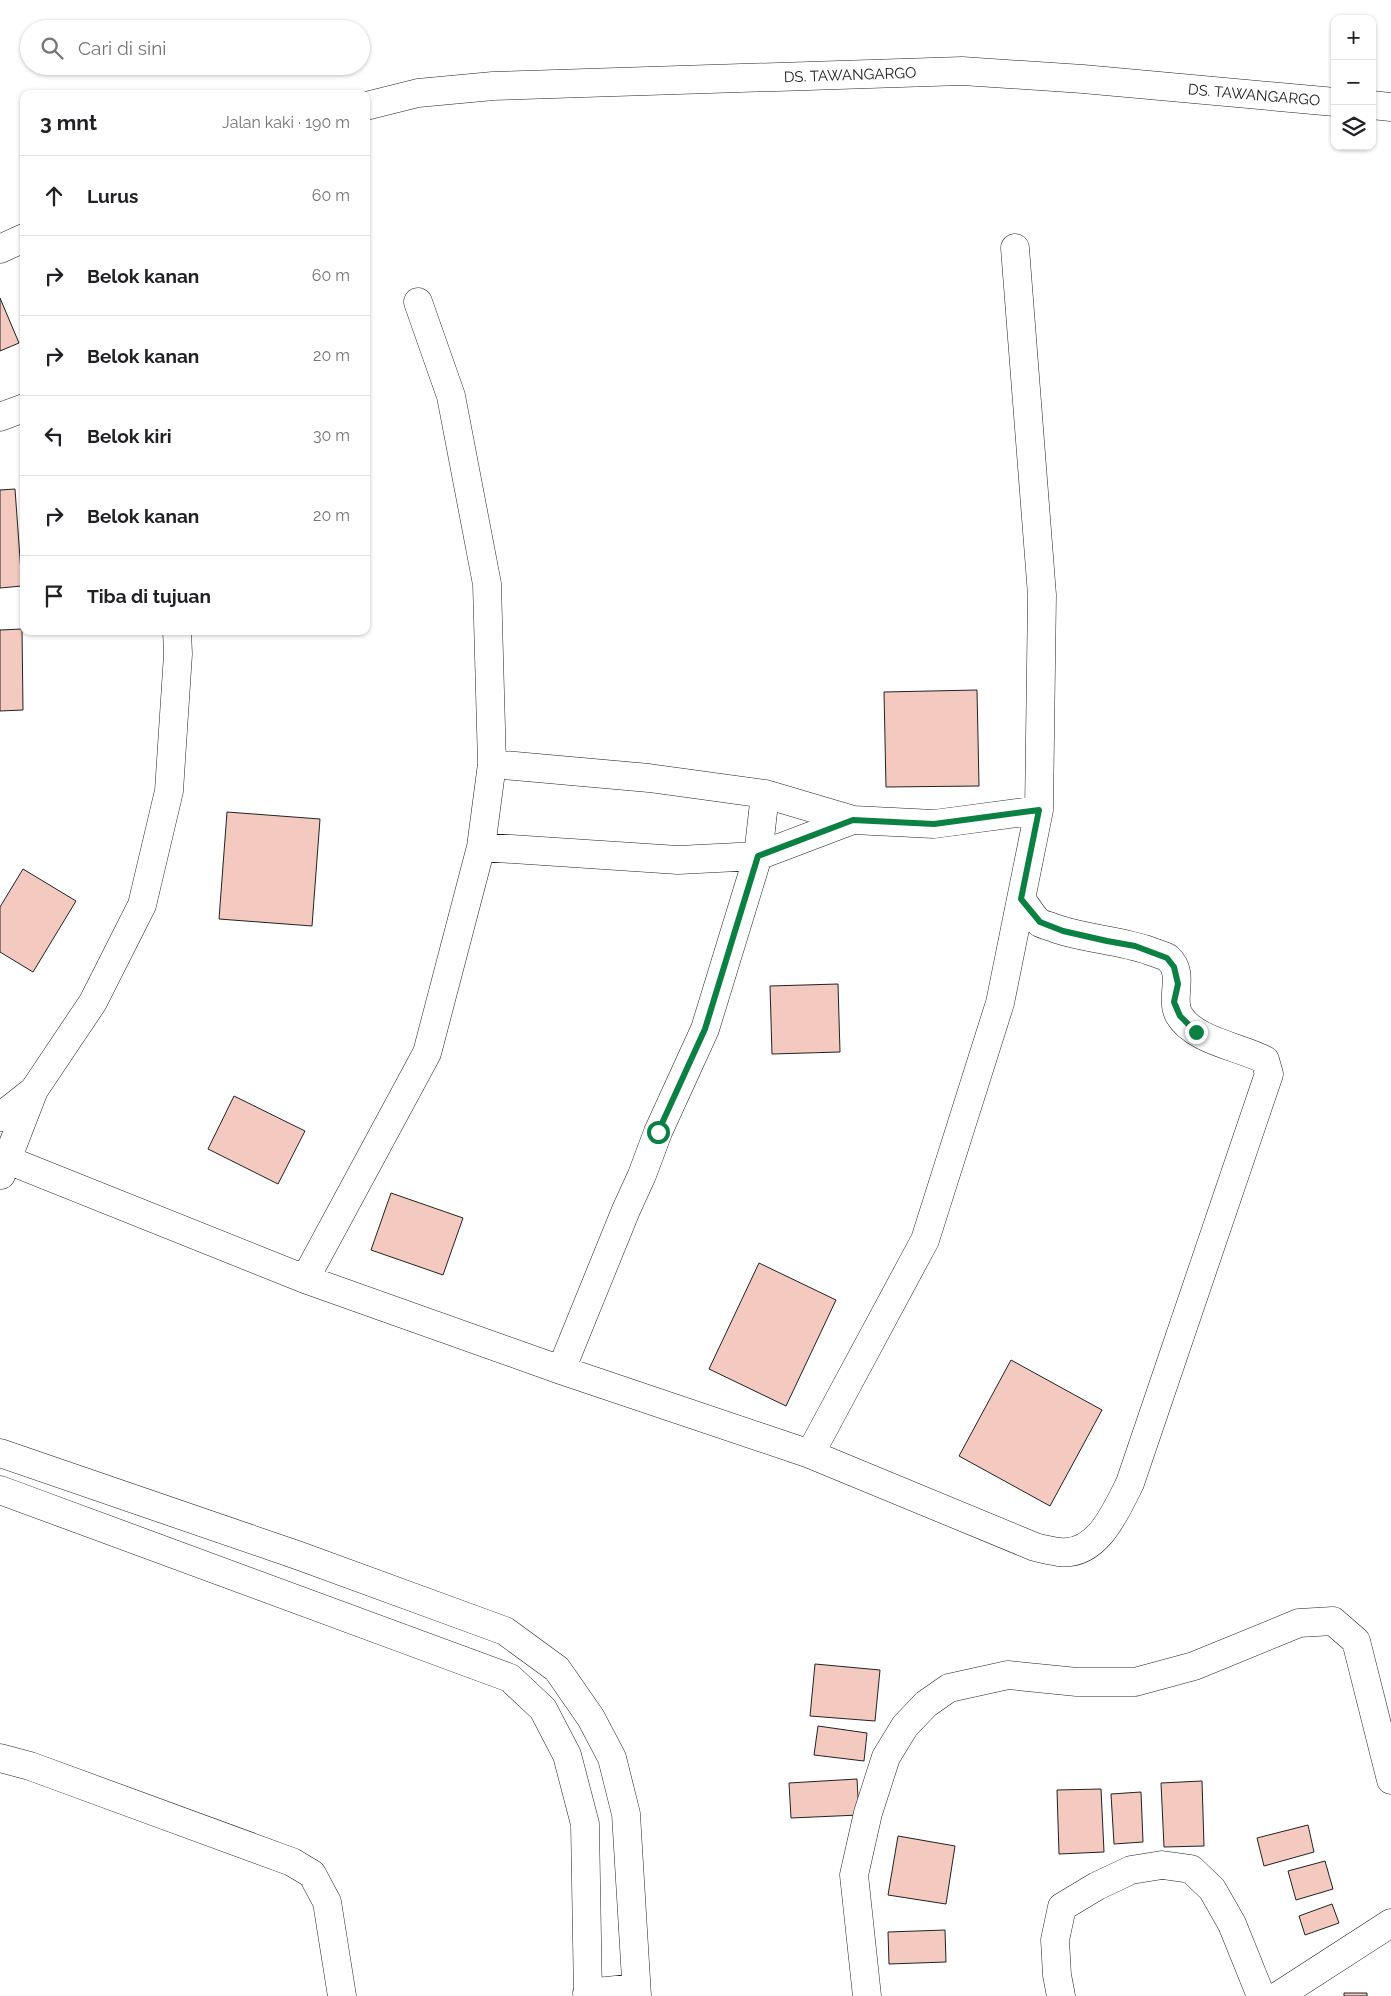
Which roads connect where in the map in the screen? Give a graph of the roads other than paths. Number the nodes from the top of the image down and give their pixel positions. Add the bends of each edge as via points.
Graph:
1 (1331, 102) edge
2 (370, 105) edge
3 (1376, 105) edge
4 (1391, 107) edge
5 (20, 240) edge
6 (1015, 248) dead end
7 (0, 249) edge
8 (418, 302) dead end
9 (20, 410) edge
10 (0, 417) edge
11 (177, 635) edge
12 (492, 764) junction
13 (765, 794) junction
14 (1039, 810) junction
15 (853, 820) junction
16 (481, 847) junction
17 (758, 856) junction
18 (1021, 899) junction
19 (34, 1090) junction
20 (0, 1118) edge
21 (2, 1164) edge
22 (305, 1279) junction
23 (561, 1370) junction
24 (0, 1453) edge
25 (810, 1454) junction
26 (0, 1490) edge
27 (297, 1555) junction
28 (275, 1593) junction
29 (0, 1758) edge
30 (1391, 1780) edge
31 (1391, 1923) edge
32 (637, 1992) edge
33 (588, 1994) edge
34 (342, 1996) edge
35 (867, 1996) edge
36 (1061, 1996) edge
37 (1262, 1996) edge
38 (1278, 1996) edge

1 - 2 street, DS. TAWANGARGO via 962,71 493,86 418,93
3 - 4 street
5 - 7 street
6 - 14 street via 1042,595
8 - 12 street via 451,396 487,584
9 - 10 street
11 - 19 street via 169,791 142,905 93,1002
12 - 13 street via 649,778
12 - 16 street
13 - 15 street
13 - 17 street
14 - 15 street via 934,824
14 - 18 street
15 - 17 street
16 - 17 street via 678,860
16 - 22 street via 427,1053
17 - 23 street via 705,1029 658,1132
18 - 25 street via 1000,1003 925,1240
18 - 25 street via 1040,922 1072,933 1135,946 1167,958 1174,967 1178,984 1174,1002 1180,1016 1196,1032 1265,1060 1269,1074 1130,1483 1115,1514 1091,1544 1060,1553 1035,1547
19 - 20 street
19 - 21 street
21 - 22 street
22 - 23 street
23 - 25 street
24 - 27 street
26 - 28 street
27 - 28 street
27 - 32 street via 505,1631 557,1669 591,1718 612,1758 626,1814
28 - 33 street via 510,1678 543,1709 567,1755 585,1824
29 - 34 street via 30,1766 282,1859 312,1874 327,1902
30 - 35 street via 1356,1641 1334,1621 1300,1623 1194,1666 1135,1682 1077,1682 1008,1675 949,1688 926,1704 905,1726 886,1757 868,1813 854,1875
31 - 38 street
32 - 33 street
36 - 37 street via 1055,1940 1062,1907 1131,1870 1162,1865 1191,1869 1212,1889 1232,1924

